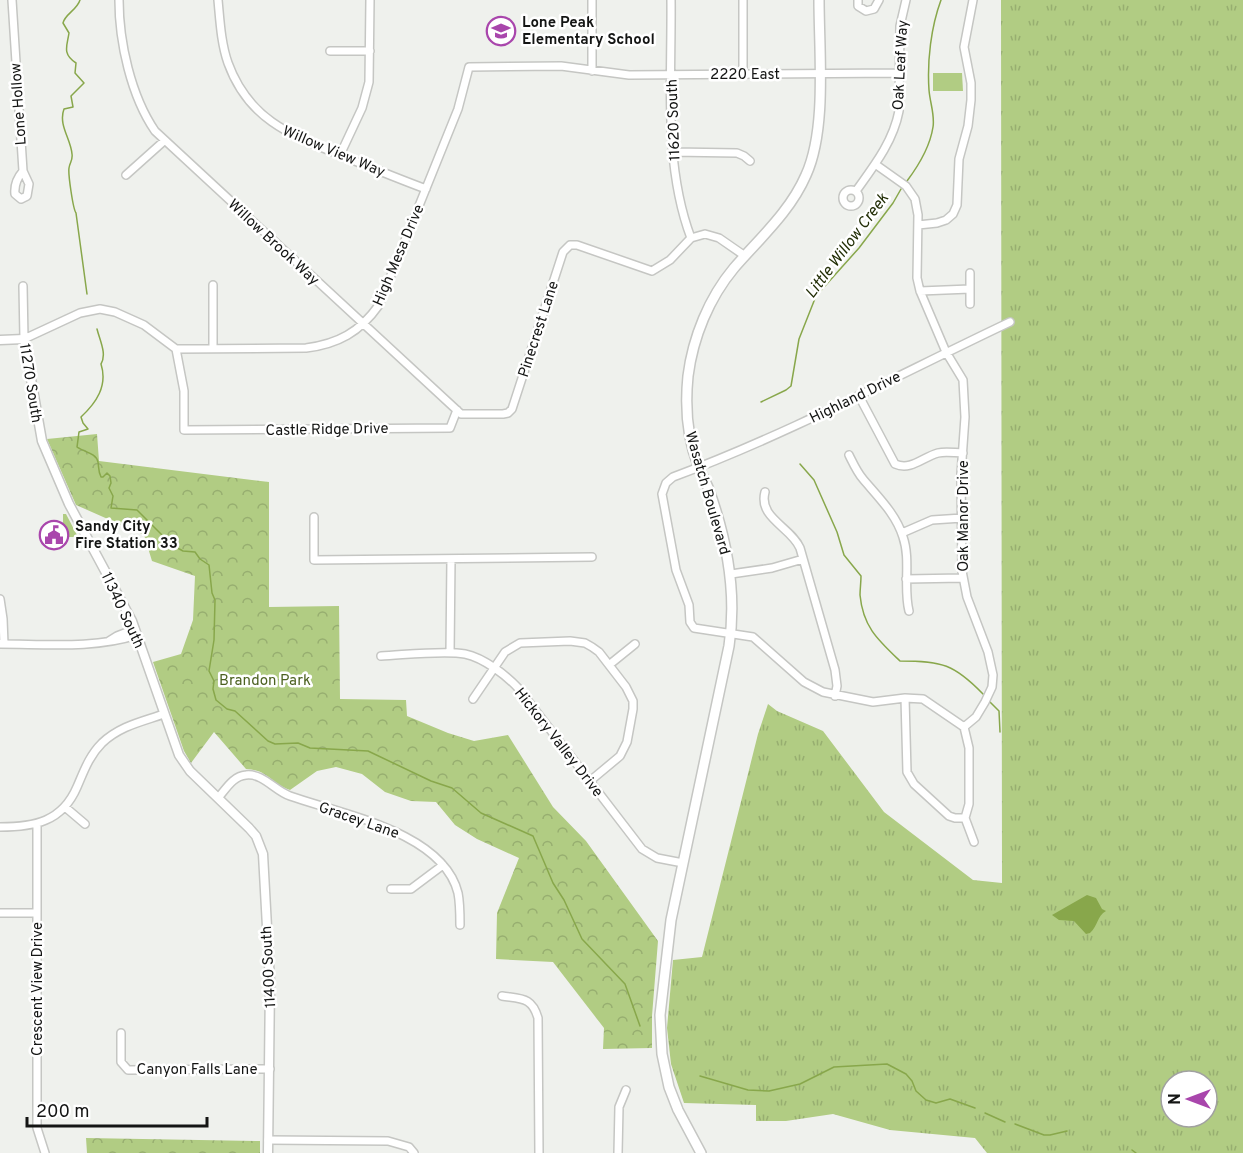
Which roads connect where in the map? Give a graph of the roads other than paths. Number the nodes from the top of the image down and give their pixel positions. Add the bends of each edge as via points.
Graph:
1 (12, 0) edge
2 (118, 0) edge
3 (218, 0) edge
4 (370, 0) edge
5 (592, 0) edge
6 (671, 0) edge
7 (743, 0) edge
8 (819, 0) edge
9 (858, 0) edge
10 (879, 0) edge
11 (906, 0) edge
12 (973, 0) edge
13 (330, 51) dead end
14 (370, 51) junction
15 (592, 71) junction
16 (743, 74) junction
17 (819, 74) junction
18 (900, 74) junction
19 (672, 75) junction
20 (164, 141) junction
21 (673, 152) junction
22 (340, 155) junction
23 (750, 161) dead end
24 (875, 164) junction
25 (23, 171) dead end
26 (126, 175) dead end
27 (426, 189) junction
28 (856, 191) dead end
29 (918, 225) junction
30 (691, 238) junction
31 (745, 256) junction
32 (970, 273) dead end
33 (213, 285) dead end
34 (23, 286) dead end
35 (970, 289) junction
36 (920, 291) junction
37 (970, 304) dead end
38 (1010, 322) dead end
39 (364, 324) junction
40 (24, 339) junction
41 (0, 340) edge
42 (176, 349) junction
43 (213, 349) junction
44 (946, 352) junction
45 (859, 396) junction
46 (457, 411) junction
47 (963, 453) junction
48 (849, 455) dead end
49 (699, 467) junction
50 (57, 477) joint
51 (765, 492) dead end
52 (314, 517) dead end
53 (962, 518) junction
54 (902, 533) junction
55 (592, 557) dead end
56 (451, 559) junction
57 (803, 559) junction
58 (730, 574) junction
59 (963, 578) junction
60 (906, 579) junction
61 (0, 599) edge
62 (909, 611) dead end
63 (136, 632) junction
64 (731, 633) junction
65 (2, 644) edge
66 (635, 644) dead end
67 (450, 653) junction
68 (381, 656) dead end
69 (609, 664) junction
70 (493, 668) junction
71 (835, 696) junction
72 (905, 698) junction
73 (473, 699) dead end
74 (164, 714) junction
75 (964, 727) junction
76 (590, 781) junction
77 (218, 798) junction
78 (65, 807) junction
79 (965, 818) junction
80 (37, 824) junction
81 (85, 824) dead end
82 (0, 827) edge
83 (974, 842) dead end
84 (683, 863) junction
85 (443, 865) junction
86 (391, 889) dead end
87 (0, 913) edge
88 (37, 913) junction
89 (460, 925) dead end
90 (502, 996) dead end
91 (121, 1033) dead end
92 (270, 1069) junction
93 (626, 1090) dead end
94 (268, 1140) junction
95 (45, 1153) edge
96 (268, 1153) edge
97 (414, 1153) edge
98 (539, 1153) edge
99 (618, 1153) edge
100 (701, 1153) edge

1 - 25 street, Lone Hollow
2 - 20 street, Willow Brook Way via 120,32 136,92 148,120
3 - 22 street, Willow View Way via 223,46 247,98 281,129
4 - 14 street
5 - 15 street
6 - 19 street, 11620 South
7 - 16 street
8 - 17 main road, Wasatch Boulevard
9 - 10 street via 858,6 866,11 874,9
11 - 18 street, Oak Leaf Way via 900,26
12 - 29 street via 964,54 971,100 959,159 957,205 945,220
13 - 14 street
14 - 22 street via 366,95
15 - 19 street, High Mesa Drive
15 - 27 street, High Mesa Drive via 551,66 469,67 458,109
16 - 17 street, 2220 East
16 - 19 street, 2220 East
17 - 18 street, 2220 East
17 - 31 main road, Wasatch Boulevard via 818,129 807,173 792,202
18 - 24 street, Oak Leaf Way via 896,124
19 - 21 street, 11620 South
20 - 26 street
20 - 39 street, Willow Brook Way
21 - 23 street via 737,153
21 - 30 street, 11620 South
22 - 27 street, Willow View Way
24 - 28 street, Oak Leaf Way
24 - 29 street, Oak Manor Drive via 912,192
27 - 39 street, High Mesa Drive via 379,305
29 - 36 street, Oak Manor Drive
30 - 31 street via 712,235
30 - 46 street, Pinecrest Lane via 670,260 652,271 570,245 563,252 512,409 508,413 468,415
31 - 49 main road, Wasatch Boulevard via 717,293 693,351 687,407
32 - 35 street
33 - 43 street
34 - 40 street, 11270 South
35 - 36 street
35 - 37 street
36 - 44 street, Oak Manor Drive
38 - 44 street, Highland Drive
39 - 43 street, High Mesa Drive via 344,339 320,347
39 - 46 street, Willow Brook Way
40 - 41 street
40 - 42 street via 80,313 100,309 144,325
40 - 50 street, 11270 South via 39,432
42 - 43 street, High Mesa Drive
42 - 46 street, Castle Ridge Drive via 184,391 184,430 450,428
44 - 45 street, Highland Drive
44 - 47 street, Oak Manor Drive via 963,380
45 - 47 street via 896,464 910,466 940,452
45 - 49 street, Highland Drive
47 - 53 street, Oak Manor Drive
48 - 54 street
49 - 58 main road, Wasatch Boulevard via 712,499
49 - 64 street, Highland Drive via 668,480 662,502 691,624 698,630
50 - 63 street, 11340 South
51 - 57 street via 766,511 792,534
52 - 56 street via 314,560
53 - 54 street via 932,520
53 - 59 street, Oak Manor Drive
54 - 60 street
55 - 56 street
56 - 67 street
57 - 58 street
57 - 71 street via 836,670
58 - 64 main road, Wasatch Boulevard
59 - 60 street
59 - 75 street, Oak Manor Drive via 993,675 992,687 976,717
60 - 62 street
61 - 65 street
63 - 65 street via 118,641
63 - 74 street, 11340 South
64 - 71 street via 757,639 804,682
64 - 84 main road, Wasatch Boulevard
66 - 69 street
67 - 68 street, Hickory Valley Drive
67 - 70 street, Hickory Valley Drive via 473,657
69 - 70 street via 585,643 529,641 512,646
69 - 76 street via 630,694 633,718 620,756
70 - 73 street
70 - 76 street, Hickory Valley Drive via 513,682
71 - 72 street via 873,702
72 - 75 street via 927,701
72 - 79 street via 906,765 910,778 949,816
74 - 77 street, 11340 South via 184,764
74 - 78 street via 124,727 100,745
75 - 79 street via 969,748 969,804
76 - 84 street, Hickory Valley Drive via 642,849 657,858
77 - 85 street, Gracey Lane via 242,775 256,776 284,794 410,838
77 - 92 street, 11400 South via 256,836 263,854
78 - 80 street
78 - 81 street
79 - 83 street
80 - 82 street
80 - 88 street, Crescent View Drive
84 - 100 main road, Wasatch Boulevard via 668,937 660,1034 673,1098
85 - 86 street via 411,889
85 - 89 street, Gracey Lane via 458,892
87 - 88 street
88 - 95 street, Crescent View Drive via 37,1128
90 - 98 street via 527,1000 538,1018
91 - 92 street, Canyon Falls Lane via 121,1062 128,1070
92 - 94 street, 11400 South
93 - 99 street via 619,1107
94 - 96 street, 11400 South
94 - 97 street via 387,1141 410,1147

